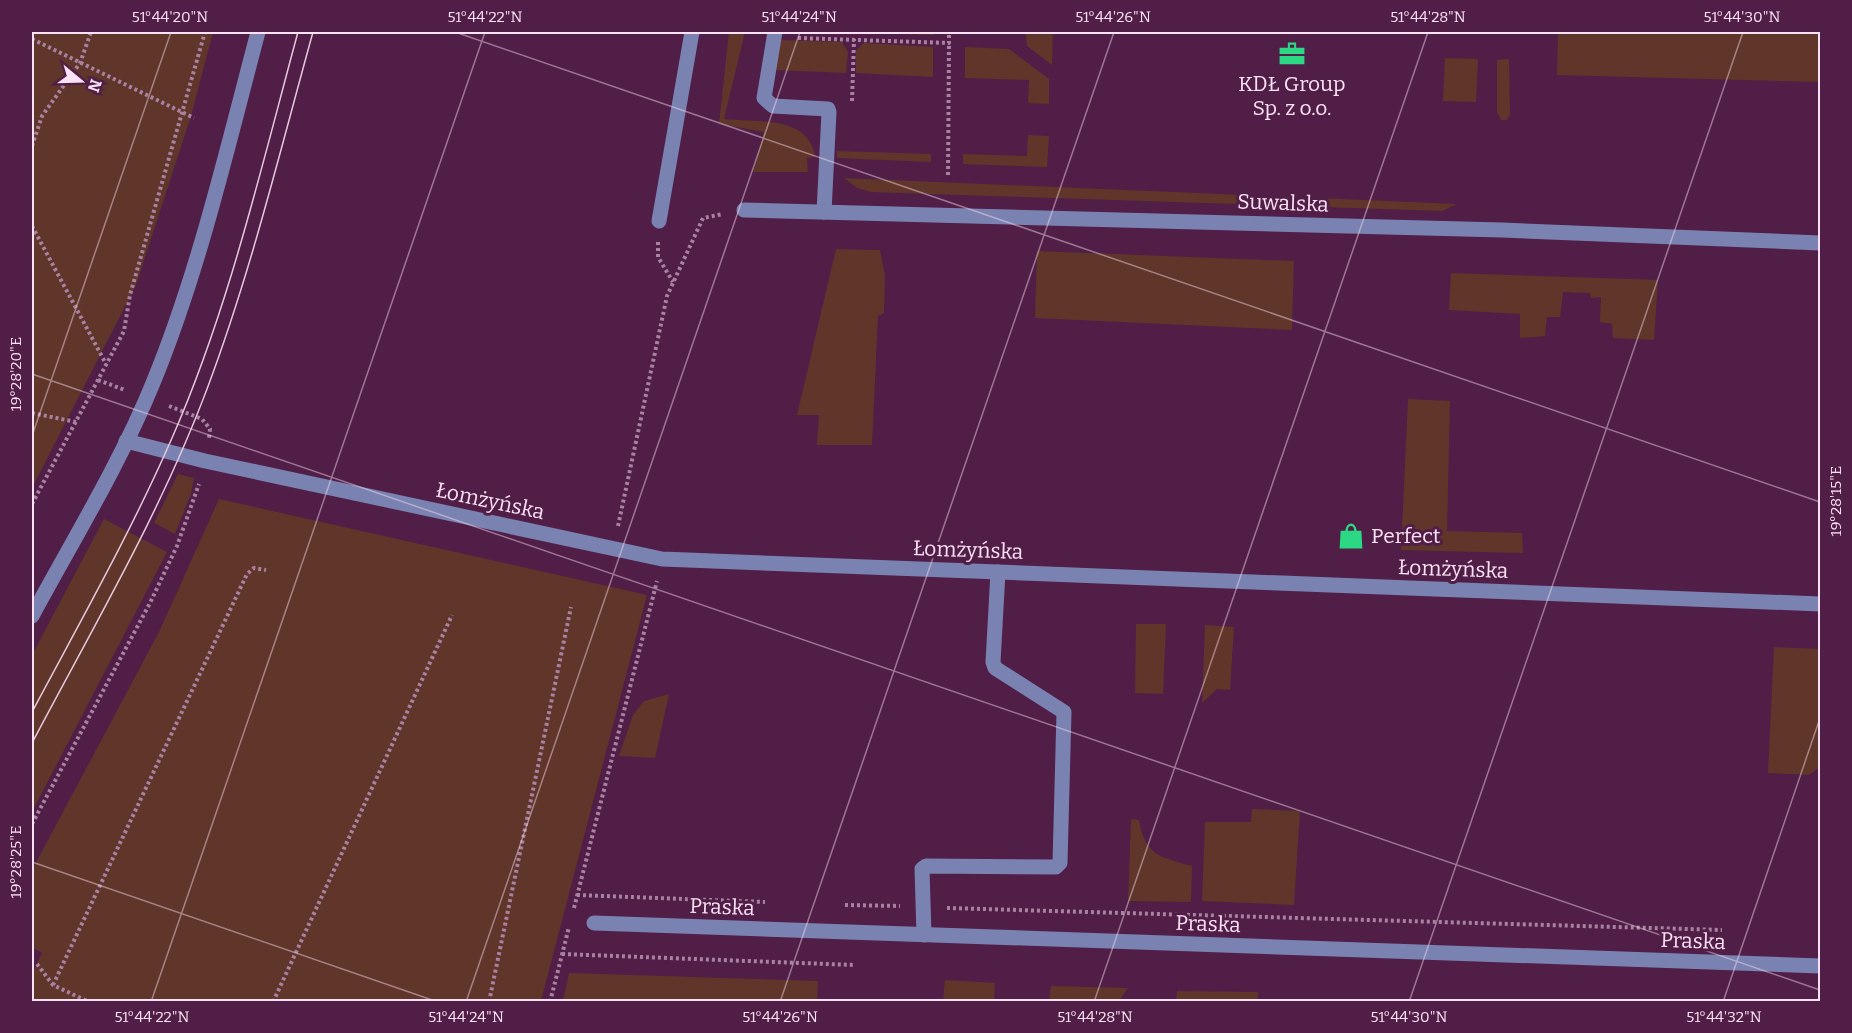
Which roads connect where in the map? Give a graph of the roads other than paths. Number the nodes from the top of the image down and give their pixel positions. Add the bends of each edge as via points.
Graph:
1 (258, 32) edge
2 (692, 32) edge
3 (774, 34) edge
4 (744, 210) dead end
5 (824, 212) junction
6 (658, 221) road end
7 (1821, 243) edge
8 (126, 441) junction
9 (998, 572) junction
10 (1821, 604) edge
11 (32, 616) edge
12 (594, 923) dead end
13 (924, 935) junction
14 (1821, 966) edge

1 - 8 street via 184,297 147,398
2 - 6 street
3 - 5 street via 764,98 773,106 829,112
4 - 5 street, Suwalska
5 - 7 street, Suwalska
8 - 9 street, Łomżyńska via 662,559
8 - 11 street
9 - 10 street, Łomżyńska
9 - 13 street via 995,668 1064,712 1060,863 1056,867 926,866 922,869
12 - 13 street, Praska
13 - 14 street, Praska

